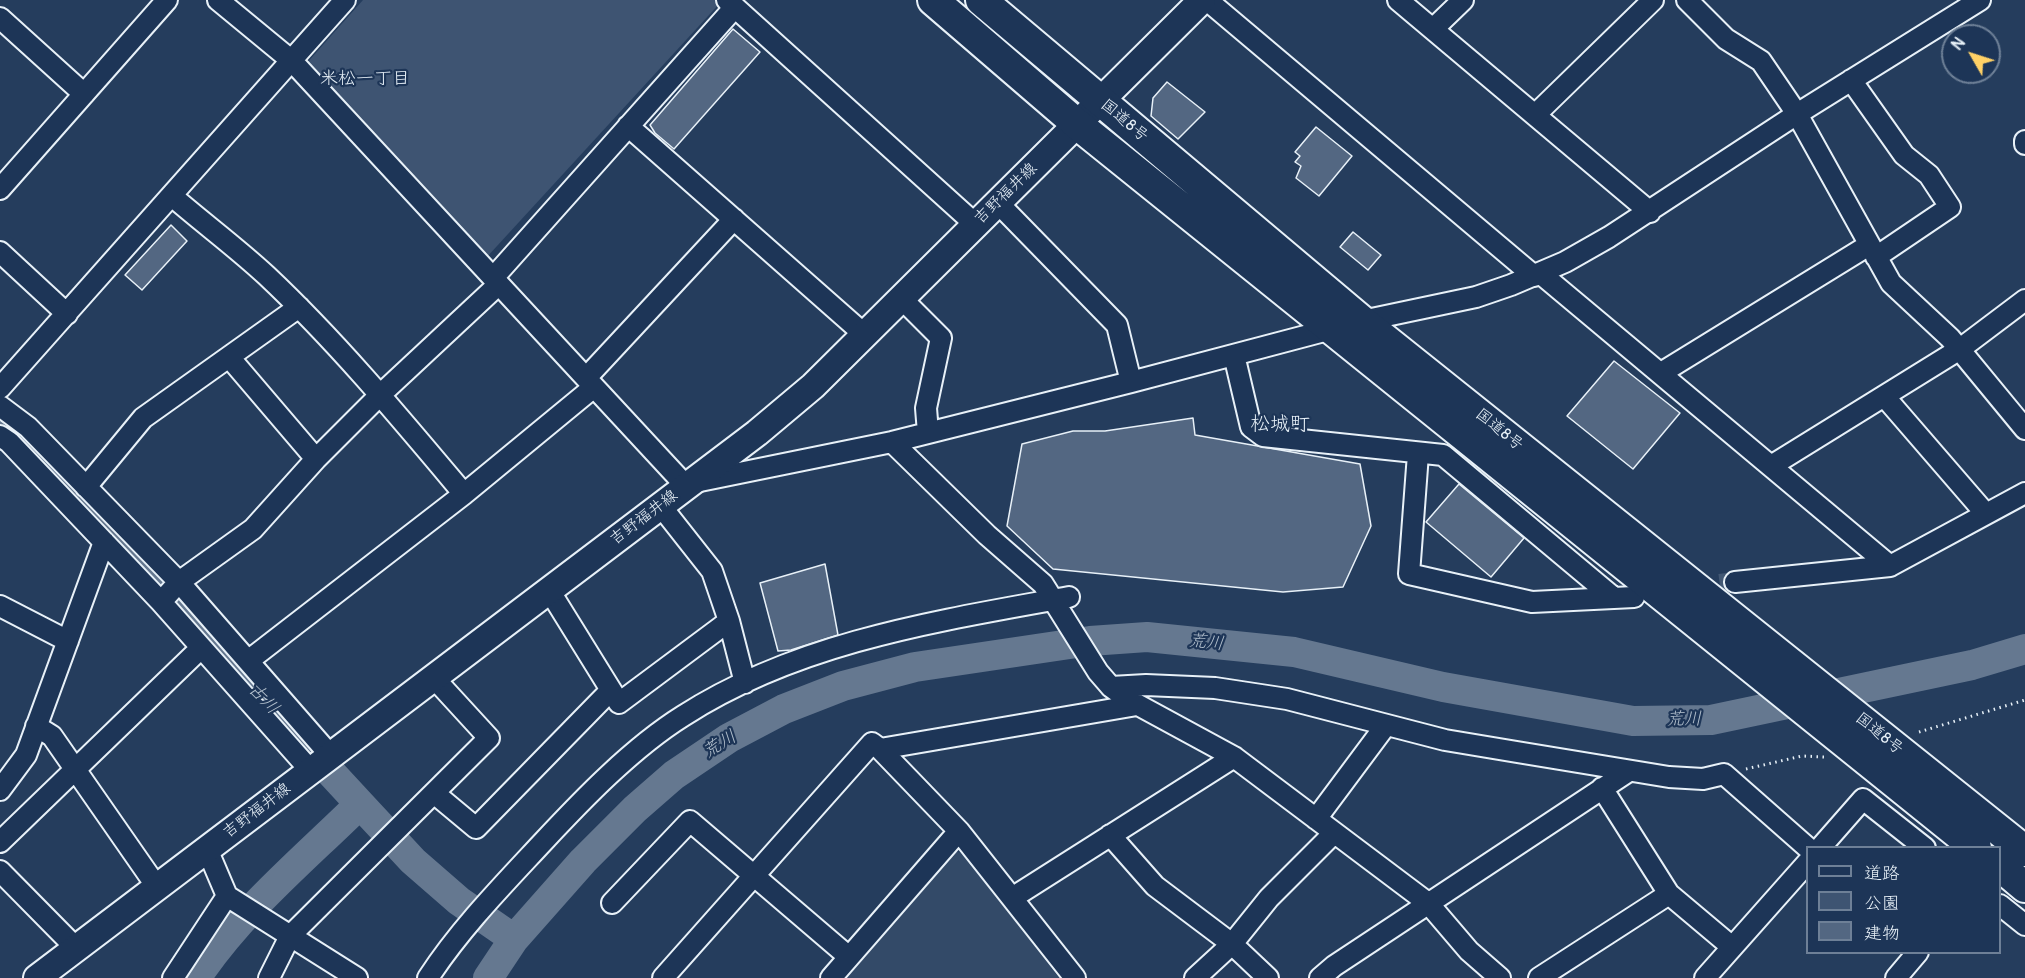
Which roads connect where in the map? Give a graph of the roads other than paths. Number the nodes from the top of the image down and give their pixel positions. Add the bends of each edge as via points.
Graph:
1 (167, 0) edge
2 (218, 0) edge
3 (345, 0) edge
4 (933, 0) edge
5 (981, 0) edge
6 (1204, 0) edge
7 (1398, 0) edge
8 (1463, 0) edge
9 (1653, 0) edge
10 (1980, 0) edge
11 (731, 3) edge
12 (1699, 4) edge
13 (0, 18) edge
14 (1433, 29) junction
15 (292, 61) junction
16 (1851, 80) junction
17 (84, 94) junction
18 (1101, 101) junction
19 (1797, 114) junction
20 (1535, 115) junction
21 (1077, 124) junction
22 (628, 126) junction
23 (0, 189) edge
24 (172, 196) junction
25 (997, 202) junction
26 (1650, 212) junction
27 (734, 219) junction
28 (975, 224) junction
29 (1873, 251) junction
30 (0, 252) edge
31 (1537, 274) junction
32 (496, 281) junction
33 (901, 298) junction
34 (2025, 300) edge
35 (299, 307) junction
36 (67, 314) junction
37 (1362, 321) junction
38 (1330, 329) junction
39 (865, 335) junction
40 (1960, 349) junction
41 (1234, 355) junction
42 (229, 357) junction
43 (1661, 374) junction
44 (1131, 382) junction
45 (590, 383) junction
46 (0, 388) edge
47 (381, 395) junction
48 (1884, 396) junction
49 (0, 406) edge
50 (2025, 429) edge
51 (928, 433) junction
52 (0, 436) edge
53 (892, 441) junction
54 (1418, 454) junction
55 (316, 459) junction
56 (1771, 466) junction
57 (688, 484) junction
58 (86, 487) junction
59 (2025, 493) edge
60 (464, 494) junction
61 (660, 505) junction
62 (1986, 514) junction
63 (104, 542) junction
64 (1890, 566) junction
65 (179, 582) junction
66 (1735, 582) tunnel mouth
67 (549, 590) junction
68 (1634, 597) dead end
69 (1614, 598) junction
70 (160, 602) junction
71 (1059, 602) junction
72 (0, 606) edge
73 (729, 621) junction
74 (68, 641) junction
75 (201, 648) junction
76 (248, 661) junction
77 (434, 678) junction
78 (745, 683) junction
79 (1112, 687) junction
80 (611, 690) junction
81 (1137, 705) junction
82 (1386, 724) junction
83 (36, 726) junction
84 (880, 749) junction
85 (1233, 757) junction
86 (321, 763) junction
87 (75, 769) junction
88 (1629, 771) junction
89 (1602, 789) junction
90 (0, 790) edge
91 (434, 793) junction
92 (1316, 819) junction
93 (959, 831) junction
94 (1334, 832) junction
95 (1110, 836) junction
96 (0, 842) edge
97 (1806, 846) edge
98 (1822, 846) edge
99 (1922, 846) edge
100 (1973, 846) edge
101 (207, 849) junction
102 (2025, 851) edge
103 (1806, 864) edge
104 (2001, 867) edge
105 (0, 871) edge
106 (754, 876) junction
107 (157, 887) junction
108 (2025, 887) edge
109 (1669, 894) junction
110 (1012, 898) junction
111 (612, 903) dead end
112 (1428, 903) junction
113 (240, 904) junction
114 (2001, 907) edge
115 (2025, 925) edge
116 (290, 936) junction
117 (1232, 944) junction
118 (1732, 947) junction
119 (76, 948) junction
120 (1916, 954) edge
121 (849, 957) junction
122 (37, 978) edge
123 (173, 978) edge
124 (269, 978) edge
125 (357, 978) edge
126 (428, 978) edge
127 (663, 978) edge
128 (831, 978) edge
129 (1075, 978) edge
130 (1195, 978) edge
131 (1268, 978) edge
132 (1320, 978) edge
133 (1500, 978) edge
134 (1539, 978) edge
135 (1705, 978) edge
136 (1896, 978) edge

1 - 17 street
2 - 15 street
3 - 15 street
4 - 21 highway, 国道8号
5 - 18 highway, 国道8号
6 - 18 main road, 吉野福井線
6 - 31 street
7 - 14 street
8 - 14 street
9 - 20 street
10 - 16 street
11 - 22 street
11 - 28 street
12 - 19 street via 1726,39 1761,61
13 - 17 street
14 - 20 street
15 - 24 street
15 - 32 street
16 - 19 street
16 - 29 street via 1904,155 1929,176 1950,207
17 - 23 street
18 - 21 main road, 吉野福井線
18 - 37 highway, 国道8号
19 - 26 street
19 - 29 street
20 - 26 street
21 - 25 main road, 吉野福井線
21 - 38 highway, 国道8号
22 - 27 street
22 - 32 street
24 - 35 street
24 - 36 street
25 - 28 main road, 吉野福井線
25 - 44 street via 1117,325
26 - 31 street
27 - 39 street
27 - 45 street
28 - 33 main road, 吉野福井線
29 - 40 street via 1891,284
29 - 43 street
30 - 36 street
31 - 37 street via 1476,297
31 - 43 street
32 - 45 street
32 - 47 street
33 - 39 main road, 吉野福井線
33 - 51 street via 941,338 926,408
34 - 40 street
35 - 42 street
35 - 47 street
36 - 46 street
37 - 38 street
37 - 102 highway, 国道8号
38 - 41 street
38 - 100 highway, 国道8号 via 1755,669 1826,751
39 - 57 main road, 吉野福井線 via 805,393
40 - 48 street
40 - 50 street
41 - 44 street
41 - 54 street via 1251,427 1263,436
42 - 55 street
42 - 58 street via 143,418
43 - 56 street
44 - 51 street
45 - 57 street
45 - 60 street
47 - 55 street
47 - 60 street
48 - 56 street
48 - 62 street
49 - 58 street via 28,427
51 - 53 street
52 - 63 street
53 - 57 street
53 - 71 street
54 - 69 street via 1443,455
54 - 69 street via 1409,574 1532,602
55 - 65 street via 253,529
56 - 64 street
57 - 61 main road, 吉野福井線
58 - 65 street
59 - 62 street
60 - 76 street
61 - 67 main road, 吉野福井線
61 - 73 street via 712,571
62 - 64 street
63 - 70 street
63 - 74 street
64 - 66 street
65 - 70 street
65 - 76 street
67 - 77 main road, 吉野福井線
67 - 80 street
68 - 69 street
70 - 75 street
71 - 78 street via 876,635 810,655
71 - 79 street via 1098,672
72 - 74 street
73 - 78 street
73 - 80 street via 619,703
74 - 83 street
75 - 86 street
75 - 87 street
76 - 86 street
77 - 86 main road, 吉野福井線
77 - 91 street via 489,738
78 - 126 street via 665,728 578,806 493,895
79 - 81 street
79 - 82 street via 1215,688 1287,699
80 - 91 street via 476,828
81 - 84 street
81 - 85 street
82 - 88 street via 1445,740
82 - 92 street
83 - 87 street via 52,736
83 - 90 street via 26,755
84 - 93 street
84 - 106 street via 872,743
85 - 92 street
85 - 95 street
86 - 101 main road, 吉野福井線
87 - 96 street
87 - 107 street
88 - 89 street
88 - 97 street via 1703,779 1724,774
89 - 109 street
89 - 112 street
91 - 116 street
92 - 94 street
93 - 110 street
93 - 121 street
94 - 112 street
94 - 117 street via 1269,898
95 - 110 street
95 - 117 street via 1155,886
98 - 99 street via 1863,799
101 - 107 main road, 吉野福井線
101 - 113 street
103 - 118 street
104 - 108 highway
105 - 119 street
106 - 111 street via 690,821
106 - 121 street
106 - 127 street
107 - 119 main road, 吉野福井線
109 - 118 street
109 - 134 street
110 - 129 street
112 - 132 street
112 - 133 street
113 - 116 street
113 - 123 street
114 - 115 street
116 - 124 street
116 - 125 street
117 - 130 street
117 - 131 street
118 - 135 street
119 - 122 main road, 吉野福井線
120 - 136 street
121 - 128 street

